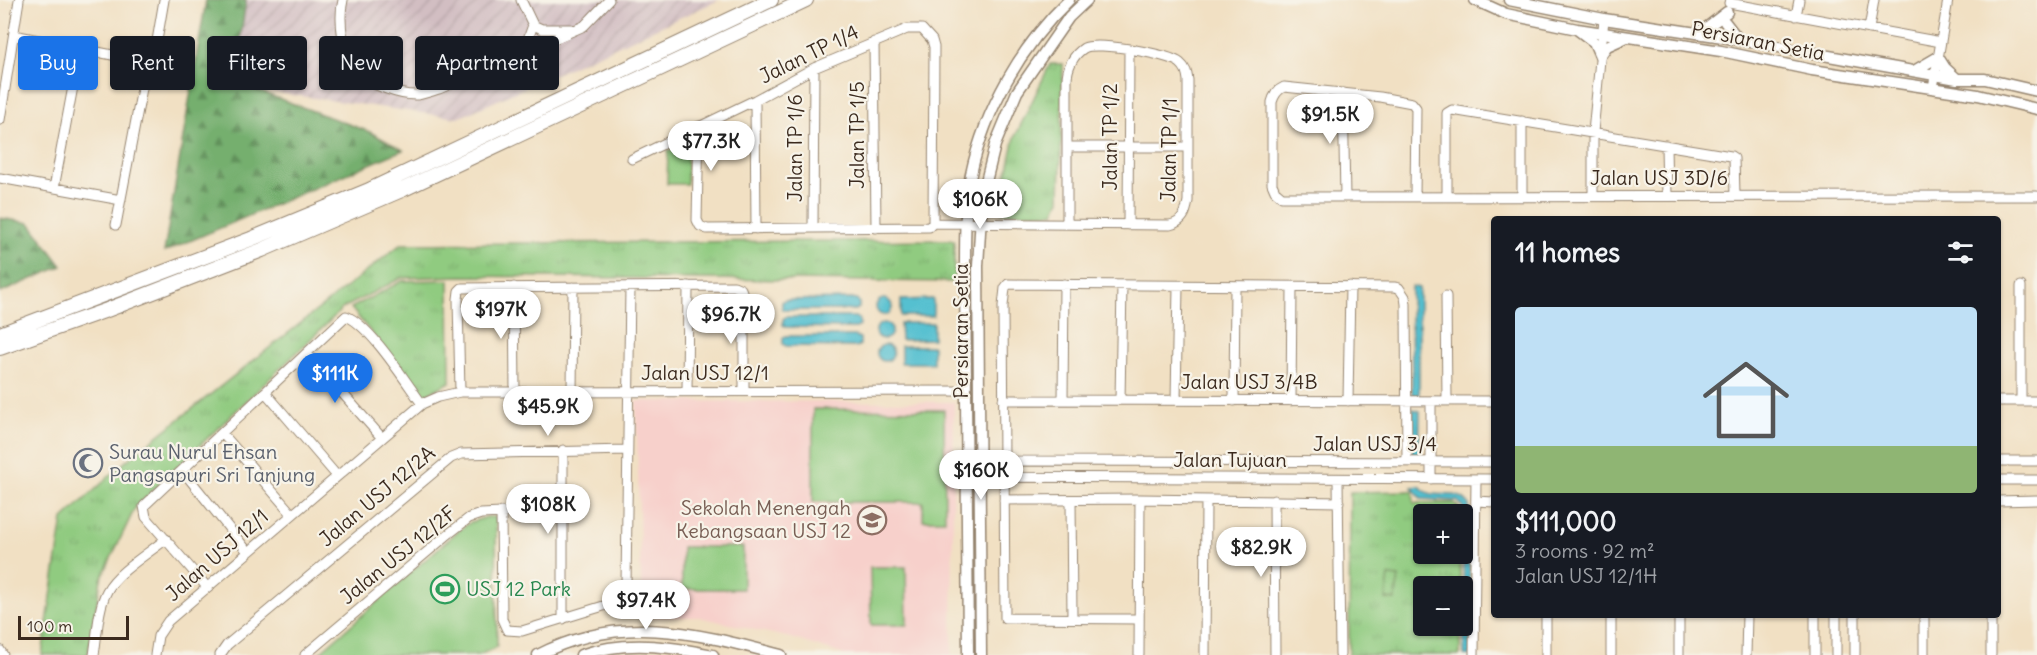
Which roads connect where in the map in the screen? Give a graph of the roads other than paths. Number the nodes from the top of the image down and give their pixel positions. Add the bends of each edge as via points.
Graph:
1 (19, 0) edge
2 (164, 0) edge
3 (343, 0) edge
4 (521, 0) edge
5 (609, 0) edge
6 (771, 0) edge
7 (806, 0) edge
8 (1062, 0) edge
9 (1069, 0) edge
10 (1087, 0) edge
11 (1475, 0) edge
12 (1509, 0) edge
13 (1799, 0) edge
14 (1874, 0) edge
15 (1948, 0) edge
16 (1728, 9) edge
17 (1796, 16) junction
18 (1604, 19) junction
19 (533, 25) junction
20 (584, 26) junction
21 (1577, 29) junction
22 (1869, 29) junction
23 (1603, 32) junction
24 (1695, 32) junction
25 (14, 35) junction
26 (19, 36) edge
27 (156, 36) edge
28 (529, 36) edge
29 (1037, 36) junction
30 (559, 37) edge
31 (1630, 37) junction
32 (1723, 37) junction
33 (1738, 39) junction
34 (874, 42) junction
35 (1941, 42) junction
36 (1129, 50) junction
37 (1721, 51) junction
38 (1600, 56) junction
39 (1938, 57) junction
40 (814, 68) junction
41 (1914, 71) junction
42 (1934, 74) junction
43 (1958, 79) junction
44 (1933, 88) junction
45 (72, 90) edge
46 (144, 90) edge
47 (435, 90) edge
48 (2037, 91) edge
49 (1343, 93) junction
50 (755, 100) junction
51 (2037, 109) edge
52 (0, 120) edge
53 (1522, 121) junction
54 (699, 126) junction
55 (1593, 132) junction
56 (1666, 145) junction
57 (1067, 147) junction
58 (1128, 147) junction
59 (1188, 147) junction
60 (632, 159) dead end
61 (0, 178) edge
62 (54, 188) junction
63 (1735, 195) junction
64 (1522, 196) junction
65 (1593, 196) junction
66 (1667, 196) junction
67 (2037, 196) edge
68 (1345, 197) junction
69 (1415, 197) junction
70 (1447, 197) junction
71 (121, 200) junction
72 (933, 223) junction
73 (966, 223) junction
74 (979, 224) junction
75 (1067, 224) junction
76 (116, 225) dead end
77 (1128, 225) junction
78 (813, 228) junction
79 (876, 228) junction
80 (756, 229) junction
81 (1064, 284) junction
82 (1122, 285) junction
83 (630, 286) junction
84 (688, 286) junction
85 (1178, 286) junction
86 (1235, 286) junction
87 (1350, 286) junction
88 (2021, 286) dead end
89 (514, 287) junction
90 (573, 287) junction
91 (1292, 287) junction
92 (1446, 296) dead end
93 (0, 334) edge
94 (0, 348) edge
95 (307, 353) junction
96 (979, 385) junction
97 (966, 391) junction
98 (265, 392) junction
99 (460, 392) junction
100 (515, 392) junction
101 (572, 392) junction
102 (628, 392) junction
103 (687, 392) junction
104 (744, 392) junction
105 (1003, 400) junction
106 (1063, 400) junction
107 (1120, 400) junction
108 (1176, 400) junction
109 (1234, 400) junction
110 (1291, 401) junction
111 (1348, 401) junction
112 (1407, 401) junction
113 (1431, 401) junction
114 (1447, 401) junction
115 (1491, 401) edge
116 (2001, 401) edge
117 (2021, 401) junction
118 (2037, 401) edge
119 (422, 404) junction
120 (222, 433) junction
121 (382, 438) junction
122 (563, 450) junction
123 (627, 450) junction
124 (1004, 461) junction
125 (2001, 461) edge
126 (2037, 461) edge
127 (1407, 462) junction
128 (1431, 462) junction
129 (1491, 462) edge
130 (183, 471) junction
131 (338, 476) junction
132 (967, 477) junction
133 (980, 477) junction
134 (1004, 477) junction
135 (1338, 478) junction
136 (1431, 479) junction
137 (1476, 479) junction
138 (1491, 479) edge
139 (2001, 480) edge
140 (2037, 480) edge
141 (1140, 499) junction
142 (1004, 500) junction
143 (1071, 500) junction
144 (1206, 500) junction
145 (1274, 500) junction
146 (2037, 500) edge
147 (1476, 501) junction
148 (2001, 501) edge
149 (1339, 502) junction
150 (1491, 502) edge
151 (562, 510) junction
152 (501, 512) junction
153 (292, 514) junction
154 (166, 539) junction
155 (248, 552) junction
156 (207, 587) junction
157 (1072, 618) junction
158 (1546, 618) edge
159 (1611, 618) edge
160 (1679, 618) edge
161 (1747, 618) edge
162 (1815, 618) edge
163 (1836, 618) edge
164 (1855, 618) edge
165 (1924, 618) edge
166 (1991, 618) edge
167 (563, 619) junction
168 (1139, 619) junction
169 (0, 650) edge
170 (966, 653) edge
171 (543, 654) edge
172 (3, 655) edge
173 (94, 655) edge
174 (155, 655) edge
175 (220, 655) edge
176 (305, 655) edge
177 (581, 655) edge
178 (713, 655) edge
179 (781, 655) edge
180 (981, 655) edge
181 (1139, 655) edge
182 (1205, 655) edge
183 (1275, 655) edge
184 (1340, 655) edge
185 (1474, 655) edge
186 (1546, 655) edge
187 (1611, 655) edge
188 (1679, 655) edge
189 (1746, 655) edge
190 (1815, 655) edge
191 (1836, 655) edge
192 (1855, 655) edge
193 (1924, 655) edge
194 (1991, 655) edge

1 - 25 street
2 - 27 street
3 - 47 street via 340,11 344,41 357,73 386,89 415,95
4 - 19 street
5 - 20 street
6 - 93 highway via 367,191
7 - 94 highway via 404,189 262,250
8 - 29 main road
9 - 29 main road, Persiaran Setia
10 - 74 main road, Persiaran Setia via 1070,17 1017,92 995,144
11 - 21 main road, Persiaran Setia via 1506,14
12 - 18 main road, Persiaran Setia
13 - 17 street
14 - 22 street
15 - 35 street
16 - 17 street
16 - 24 main road via 1705,29
16 - 32 street
16 - 33 main road
17 - 22 street
18 - 23 street
18 - 24 main road, Persiaran Setia
19 - 20 street via 554,30
19 - 28 street
20 - 30 street
21 - 23 main road, Persiaran Setia
21 - 38 main road via 1594,42
22 - 35 street
23 - 31 main road, Persiaran Setia
23 - 38 street
24 - 32 main road, Persiaran Setia
25 - 26 street
25 - 52 street
29 - 73 main road, Persiaran Setia via 996,99 971,175
31 - 37 main road, Persiaran Setia
31 - 38 main road via 1606,45
32 - 33 main road, Persiaran Setia
32 - 37 street
33 - 41 main road, Persiaran Setia
34 - 40 street, Jalan TP 1/4
34 - 72 street, Jalan TP 1/4 via 915,28 922,29 932,40
34 - 79 street, Jalan TP 1/5
35 - 39 street
36 - 57 street, Jalan TP 1/1 via 1096,45 1083,49 1074,58 1067,73
36 - 58 street, Jalan TP 1/2
36 - 59 street, Jalan TP 1/1 via 1174,59 1184,66 1188,80
37 - 44 main road, Persiaran Setia via 1812,70
38 - 55 street
39 - 41 main road
39 - 42 street
39 - 43 main road
40 - 50 street, Jalan TP 1/4
40 - 78 street, Jalan TP 1/6
41 - 42 main road, Persiaran Setia
42 - 43 main road, Persiaran Setia
42 - 44 street
43 - 48 main road, Persiaran Setia via 1985,79
44 - 51 main road, Persiaran Setia
45 - 62 street
46 - 71 street
49 - 68 street
49 - 68 street, Jalan USJ 3D/6 via 1279,89 1272,112 1272,184 1282,197
49 - 69 street via 1413,103
50 - 54 street, Jalan TP 1/4
50 - 80 street
53 - 55 street
53 - 64 street
53 - 70 street via 1452,110 1447,113
54 - 60 street, Jalan TP 1/4
54 - 80 street via 700,226
55 - 56 street
55 - 65 street
56 - 63 street via 1734,158
56 - 66 street
57 - 58 street
57 - 75 street
58 - 59 street
58 - 77 street, Jalan TP 1/2
59 - 77 street, Jalan TP 1/1 via 1188,201 1183,218 1170,225
61 - 62 street
62 - 71 street
63 - 66 street, Jalan USJ 3D/6
63 - 67 street, Jalan USJ 3D/6
64 - 65 street, Jalan USJ 3D/6
64 - 70 street, Jalan USJ 3D/6
65 - 66 street, Jalan USJ 3D/6
68 - 69 street, Jalan USJ 3D/6
69 - 70 street, Jalan USJ 3D/6
71 - 76 street
72 - 73 street
72 - 79 street via 929,227
73 - 74 street, Jalan TP 1/1
73 - 97 main road, Persiaran Setia
74 - 75 street, Jalan TP 1/1
74 - 96 main road, Persiaran Setia
75 - 77 street, Jalan TP 1/1
78 - 79 street
78 - 80 street
81 - 82 street
81 - 105 street via 1008,284 1005,288
81 - 106 street
82 - 85 street
82 - 107 street
83 - 84 street
83 - 90 street
83 - 102 street
84 - 103 street
84 - 104 street via 741,289
85 - 86 street
85 - 108 street
86 - 91 street
86 - 109 street
87 - 91 street
87 - 111 street
87 - 112 street via 1394,286 1405,297
88 - 117 street
89 - 90 street
89 - 99 street via 459,291
89 - 100 street
90 - 101 street
91 - 110 street
92 - 114 street
95 - 98 street
95 - 119 street via 346,316 367,331
95 - 121 street
96 - 97 main road
96 - 133 main road, Persiaran Setia
97 - 104 street, Jalan USJ 12/1
97 - 132 main road, Persiaran Setia
98 - 120 street
98 - 131 street
99 - 100 street, Jalan USJ 12/1
99 - 119 street, Jalan USJ 12/1
100 - 101 street, Jalan USJ 12/1
101 - 102 street, Jalan USJ 12/1
102 - 103 street, Jalan USJ 12/1
102 - 123 street
103 - 104 street, Jalan USJ 12/1
105 - 106 street, Jalan USJ 3/4B
105 - 124 street
106 - 107 street, Jalan USJ 3/4B
107 - 108 street, Jalan USJ 3/4B
108 - 109 street, Jalan USJ 3/4B
109 - 110 street, Jalan USJ 3/4B
110 - 111 street, Jalan USJ 3/4B
111 - 112 street, Jalan USJ 3/4B
112 - 113 street, Jalan USJ 3/4B
112 - 127 street
113 - 114 street, Jalan USJ 3/4B
113 - 128 street
114 - 115 street, Jalan USJ 3/4B
116 - 117 street
117 - 118 street
119 - 121 street, Jalan USJ 12/1
120 - 130 street
120 - 153 street
121 - 131 street, Jalan USJ 12/1
122 - 123 street, Jalan USJ 12/2A
122 - 151 street
122 - 175 street, Jalan USJ 12/2A via 461,454 451,458 227,645
123 - 167 street via 626,584 621,596 610,604
124 - 127 street, Jalan USJ 3/4
124 - 134 street
125 - 126 street
127 - 128 street, Jalan USJ 3/4
128 - 129 street, Jalan USJ 3/4
128 - 136 street
130 - 154 street via 147,502 144,512
130 - 155 street
131 - 153 street, Jalan USJ 12/1
132 - 133 street, Jalan Tujuan
132 - 170 main road, Persiaran Setia
133 - 134 street, Jalan Tujuan
133 - 180 main road, Persiaran Setia
134 - 135 street, Jalan Tujuan
134 - 142 street
135 - 136 street, Jalan Tujuan
135 - 149 street
136 - 137 street, Jalan Tujuan
137 - 138 street, Jalan Tujuan
137 - 147 street
139 - 140 street
141 - 143 street
141 - 144 street
141 - 168 street
142 - 143 street
142 - 157 street via 1005,618
143 - 157 street
144 - 145 street
144 - 182 street
145 - 149 street
145 - 183 street
146 - 148 street
147 - 150 street
147 - 185 street
149 - 184 street
151 - 152 street, Jalan USJ 12/2F
151 - 167 street
152 - 167 street via 502,619 507,630 517,632
152 - 176 street, Jalan USJ 12/2F via 481,514 458,526
153 - 155 street, Jalan USJ 12/1
154 - 156 street
154 - 173 street via 109,588
155 - 156 street, Jalan USJ 12/1
156 - 174 street, Jalan USJ 12/1 via 168,621 158,636
157 - 168 street
158 - 186 street
159 - 187 street
160 - 188 street
161 - 189 street
162 - 190 street
163 - 191 street
164 - 192 street
165 - 193 street
166 - 194 street
168 - 181 street
169 - 172 street
171 - 179 main road via 578,639 631,629 674,631
177 - 178 main road via 611,647 642,645

